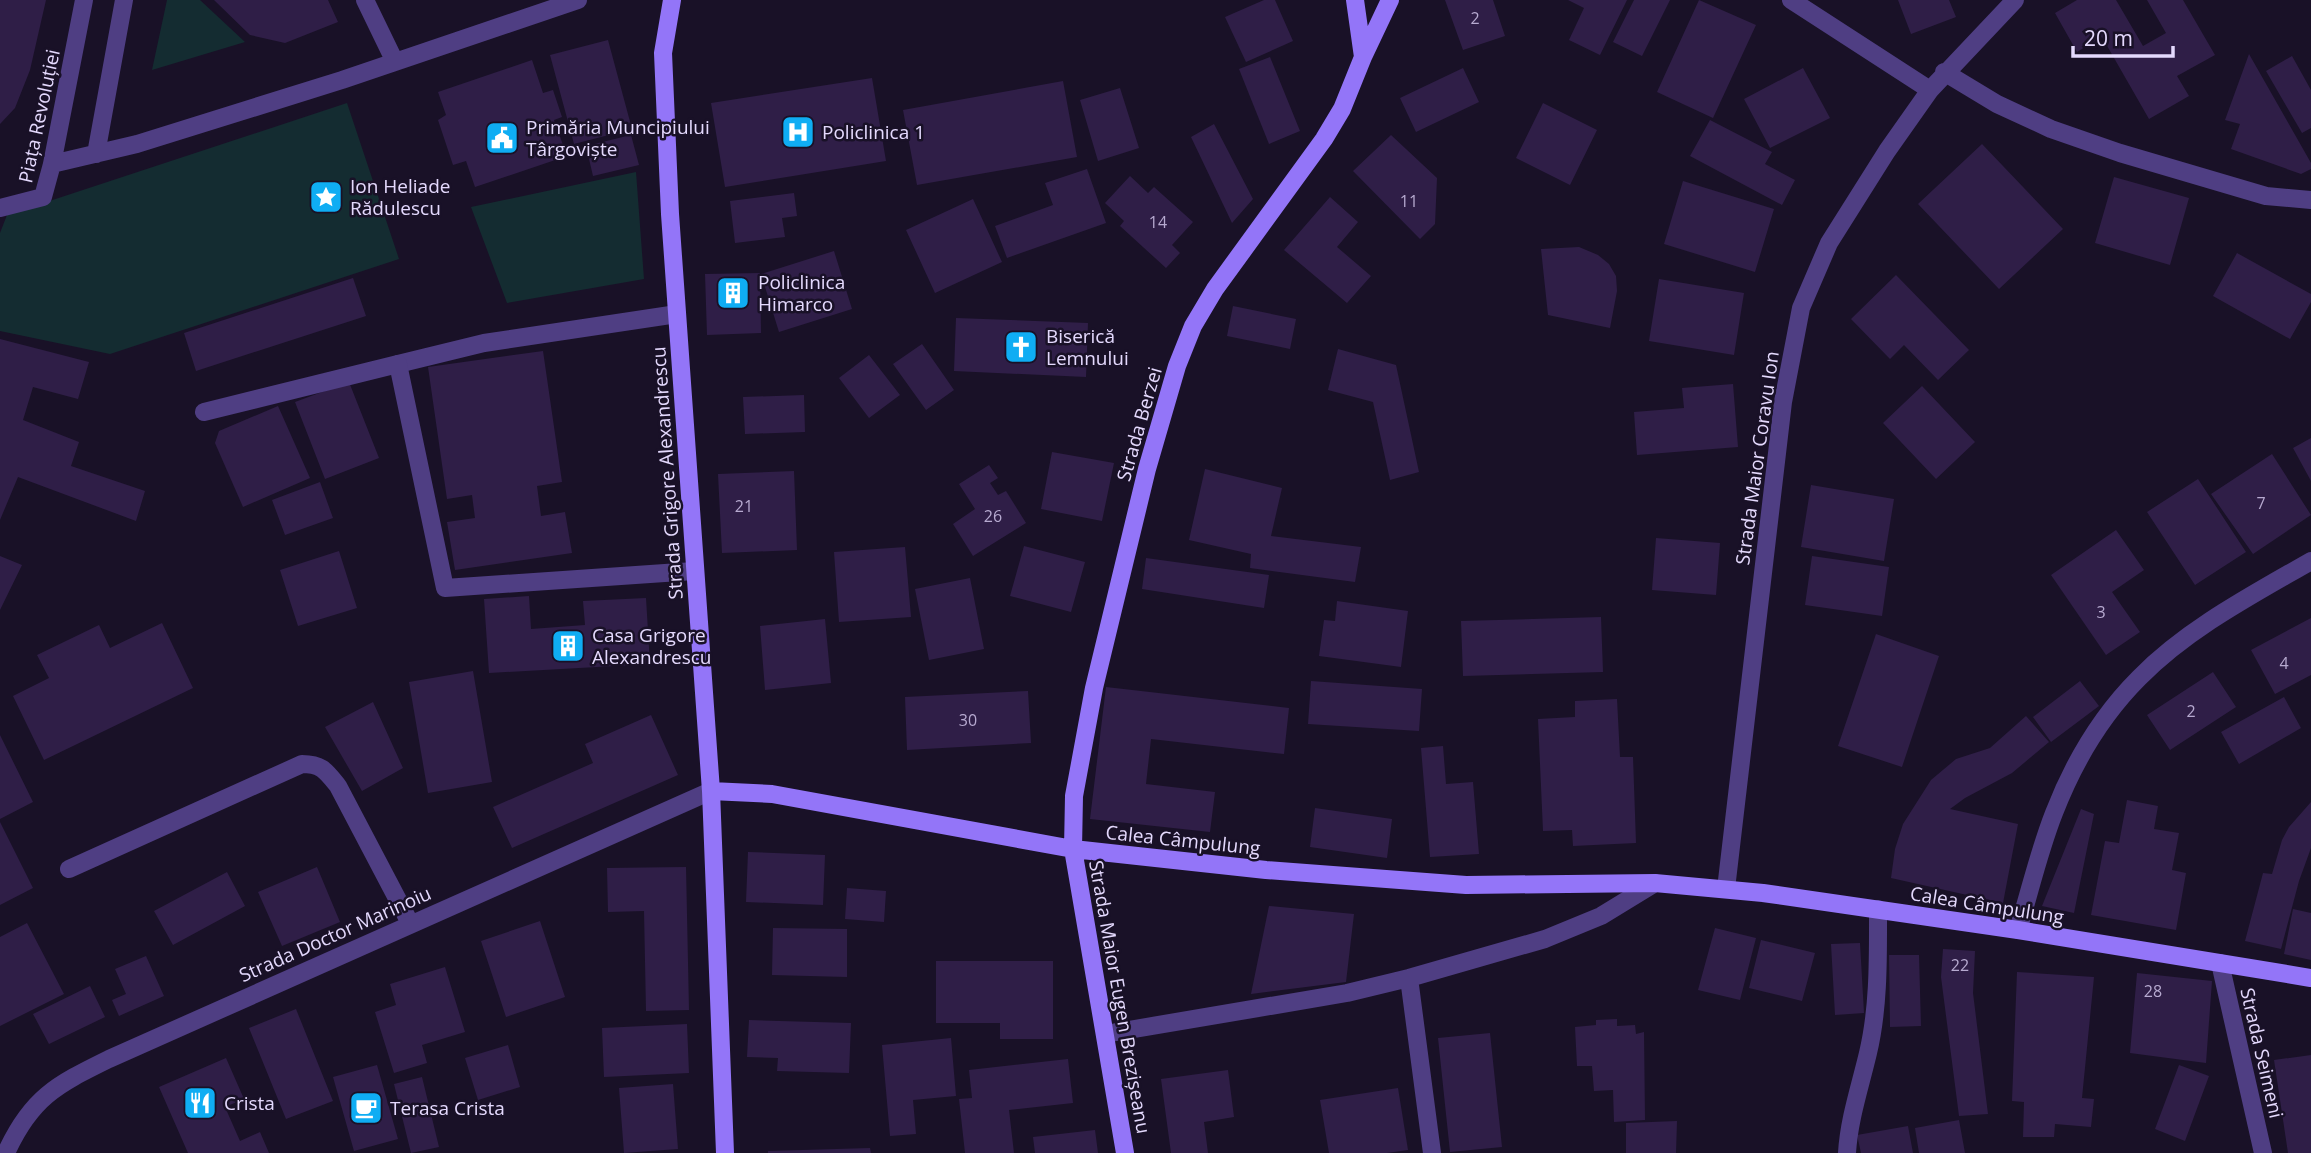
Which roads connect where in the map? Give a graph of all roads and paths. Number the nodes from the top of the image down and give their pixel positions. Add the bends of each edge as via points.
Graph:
1 (84, 0) edge
2 (124, 0) edge
3 (365, 0) edge
4 (578, 0) edge
5 (672, 0) edge
6 (1355, 0) edge
7 (1390, 0) edge
8 (1791, 0) edge
9 (2015, 0) edge
10 (1363, 57) junction
11 (395, 62) junction
12 (1944, 72) junction
13 (1930, 90) junction
14 (96, 154) junction
15 (52, 164) junction
16 (2311, 200) edge
17 (0, 208) edge
18 (677, 314) junction
19 (398, 364) junction
20 (204, 412) dead end
21 (2311, 561) edge
22 (694, 570) junction
23 (710, 791) junction
24 (1073, 849) junction
25 (69, 869) dead end
26 (1655, 883) junction
27 (1726, 889) junction
28 (1878, 909) junction
29 (410, 923) junction
30 (2018, 930) junction
31 (2220, 963) junction
32 (1409, 978) junction
33 (2311, 978) edge
34 (1105, 1034) junction
35 (6, 1153) edge
36 (725, 1153) edge
37 (1125, 1153) edge
38 (1432, 1153) edge
39 (1847, 1153) edge
40 (2263, 1153) edge

1 - 15 street, Piața Revoluției
2 - 14 street
3 - 11 street
4 - 11 street
5 - 18 street, Strada Grigore Alexandrescu via 663,53
6 - 10 street, Strada Berzei
7 - 10 street, Strada Berzei
8 - 13 street
9 - 12 street, Strada Maior Coravu Ion
10 - 24 street, Strada Berzei via 1330,129 1215,289 1177,366 1094,688 1074,796
11 - 14 street
12 - 13 street, Strada Maior Coravu Ion
12 - 16 street via 1997,104 2120,153 2266,196
13 - 27 street, Strada Maior Coravu Ion via 1829,243 1801,308 1783,402
14 - 15 street
15 - 17 street, Piața Revoluției via 43,197
18 - 19 street via 484,343
18 - 22 street, Strada Grigore Alexandrescu
19 - 20 street
19 - 22 street via 444,588
21 - 30 street via 2189,637 2139,677 2106,717 2053,814
22 - 23 street, Strada Grigore Alexandrescu
23 - 24 street, Calea Câmpulung via 772,794
23 - 29 street, Strada Doctor Marinoiu
23 - 36 street, Strada Grigore Alexandrescu
24 - 26 street, Calea Câmpulung via 1414,882
24 - 34 street, Strada Maior Eugen Brezișeanu
25 - 29 street via 302,764 315,764 338,786
26 - 27 street, Calea Câmpulung
26 - 32 street via 1601,916 1545,939
27 - 28 street, Calea Câmpulung
28 - 30 street, Calea Câmpulung
28 - 39 street via 1873,1019
29 - 35 street, Strada Doctor Marinoiu via 67,1079 26,1115
30 - 31 street, Calea Câmpulung
31 - 33 street, Calea Câmpulung
31 - 40 street, Strada Seimeni
32 - 34 street via 1347,993
32 - 38 street
34 - 37 street, Strada Maior Eugen Brezișeanu

